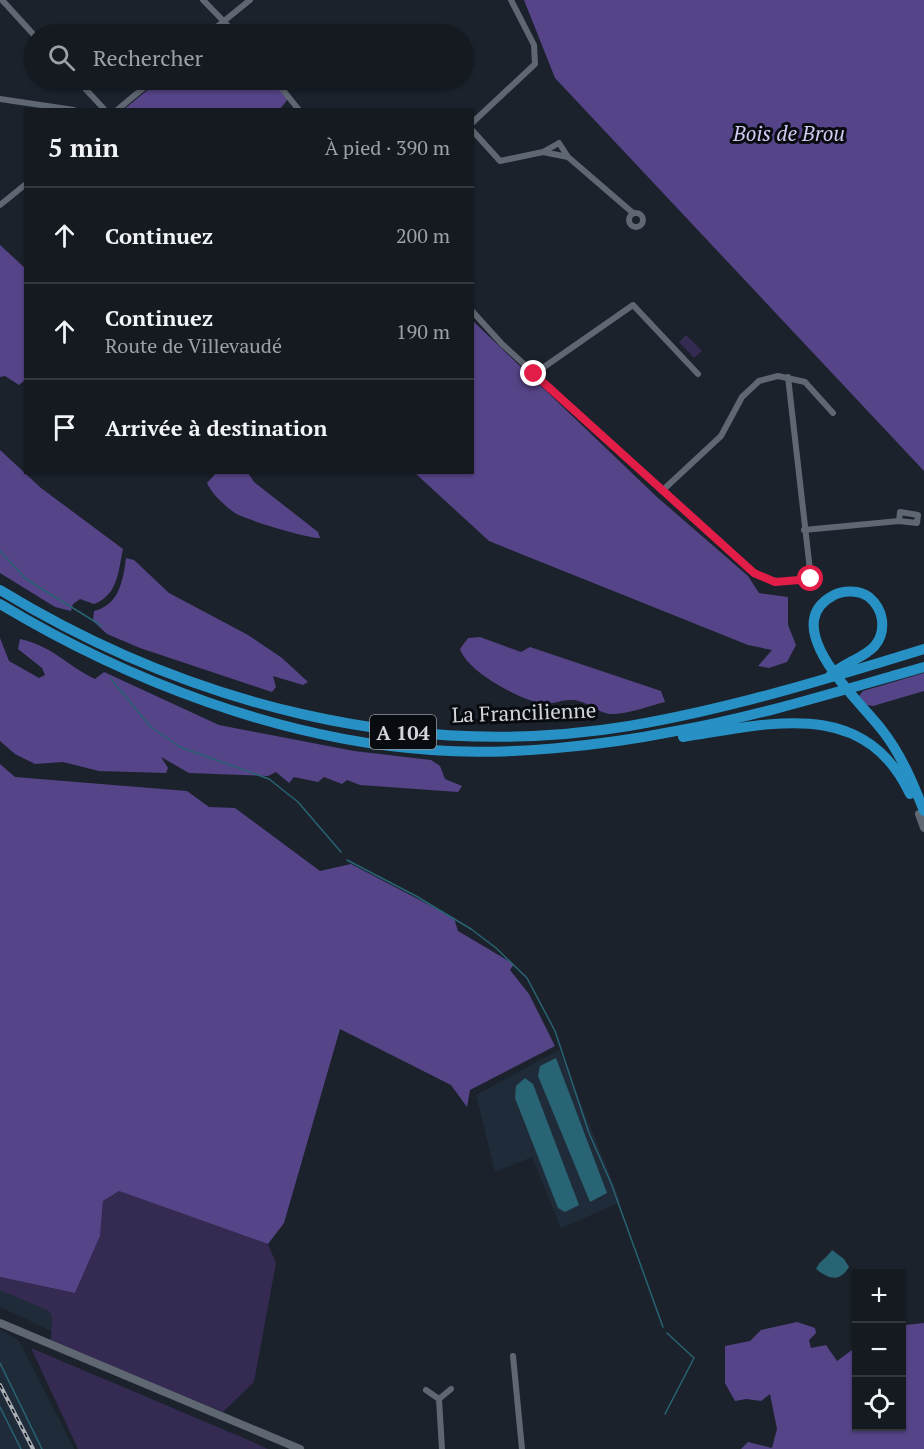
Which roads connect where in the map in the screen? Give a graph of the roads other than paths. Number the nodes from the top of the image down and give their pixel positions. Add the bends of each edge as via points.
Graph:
1 (2, 0) edge
2 (203, 0) edge
3 (250, 0) edge
4 (511, 0) edge
5 (224, 21) junction
6 (24, 24) edge
7 (220, 24) edge
8 (227, 24) edge
9 (86, 90) edge
10 (141, 90) edge
11 (283, 90) edge
12 (0, 99) edge
13 (61, 108) edge
14 (103, 108) edge
15 (119, 108) edge
16 (297, 108) edge
17 (474, 121) edge
18 (474, 132) edge
19 (543, 152) junction
20 (568, 157) junction
21 (24, 186) edge
22 (0, 205) edge
23 (633, 213) dead end
24 (474, 313) edge
25 (534, 374) junction
26 (698, 374) dead end
27 (788, 377) junction
28 (833, 413) dead end
29 (663, 490) junction
30 (899, 520) dead end
31 (804, 530) junction
32 (0, 590) edge
33 (0, 604) edge
34 (924, 649) edge
35 (924, 667) edge
36 (828, 679) junction
37 (651, 735) junction
38 (921, 812) edge
39 (924, 828) edge
40 (0, 1323) edge
41 (513, 1356) dead end
42 (451, 1389) dead end
43 (426, 1390) dead end
44 (438, 1398) junction
45 (300, 1449) edge
46 (442, 1449) edge
47 (522, 1449) edge

1 - 6 street
2 - 5 street
3 - 5 street
4 - 17 street via 534,45 535,64
5 - 7 street
5 - 8 street
9 - 14 street
10 - 15 street
11 - 16 street
12 - 13 street
18 - 19 street via 500,161
19 - 20 street
19 - 20 street via 559,143
20 - 23 street
21 - 22 street
24 - 25 street
25 - 26 street via 633,305
25 - 29 street
27 - 28 street via 805,382
27 - 29 street via 768,378 750,388 721,436
27 - 31 street
29 - 31 street via 754,573 775,582 811,579
30 - 31 street
32 - 36 highway, La Francilienne / A 104 via 62,627 173,677 345,724 410,732 529,735 629,726
33 - 37 highway, La Francilienne / A 104 via 56,637 154,682 306,730 369,744 433,751 518,749
34 - 36 highway, La Francilienne / A 104
35 - 37 highway, La Francilienne / A 104 via 726,721
36 - 38 highway via 838,668 866,655 881,635 882,618 870,598 859,593 845,591 824,602 813,632 817,647 824,659 857,700 893,746
37 - 38 highway via 662,740 799,722 836,727 860,736 882,752
38 - 39 main road
40 - 45 main road
41 - 47 street
42 - 44 street
43 - 44 street
44 - 46 street

